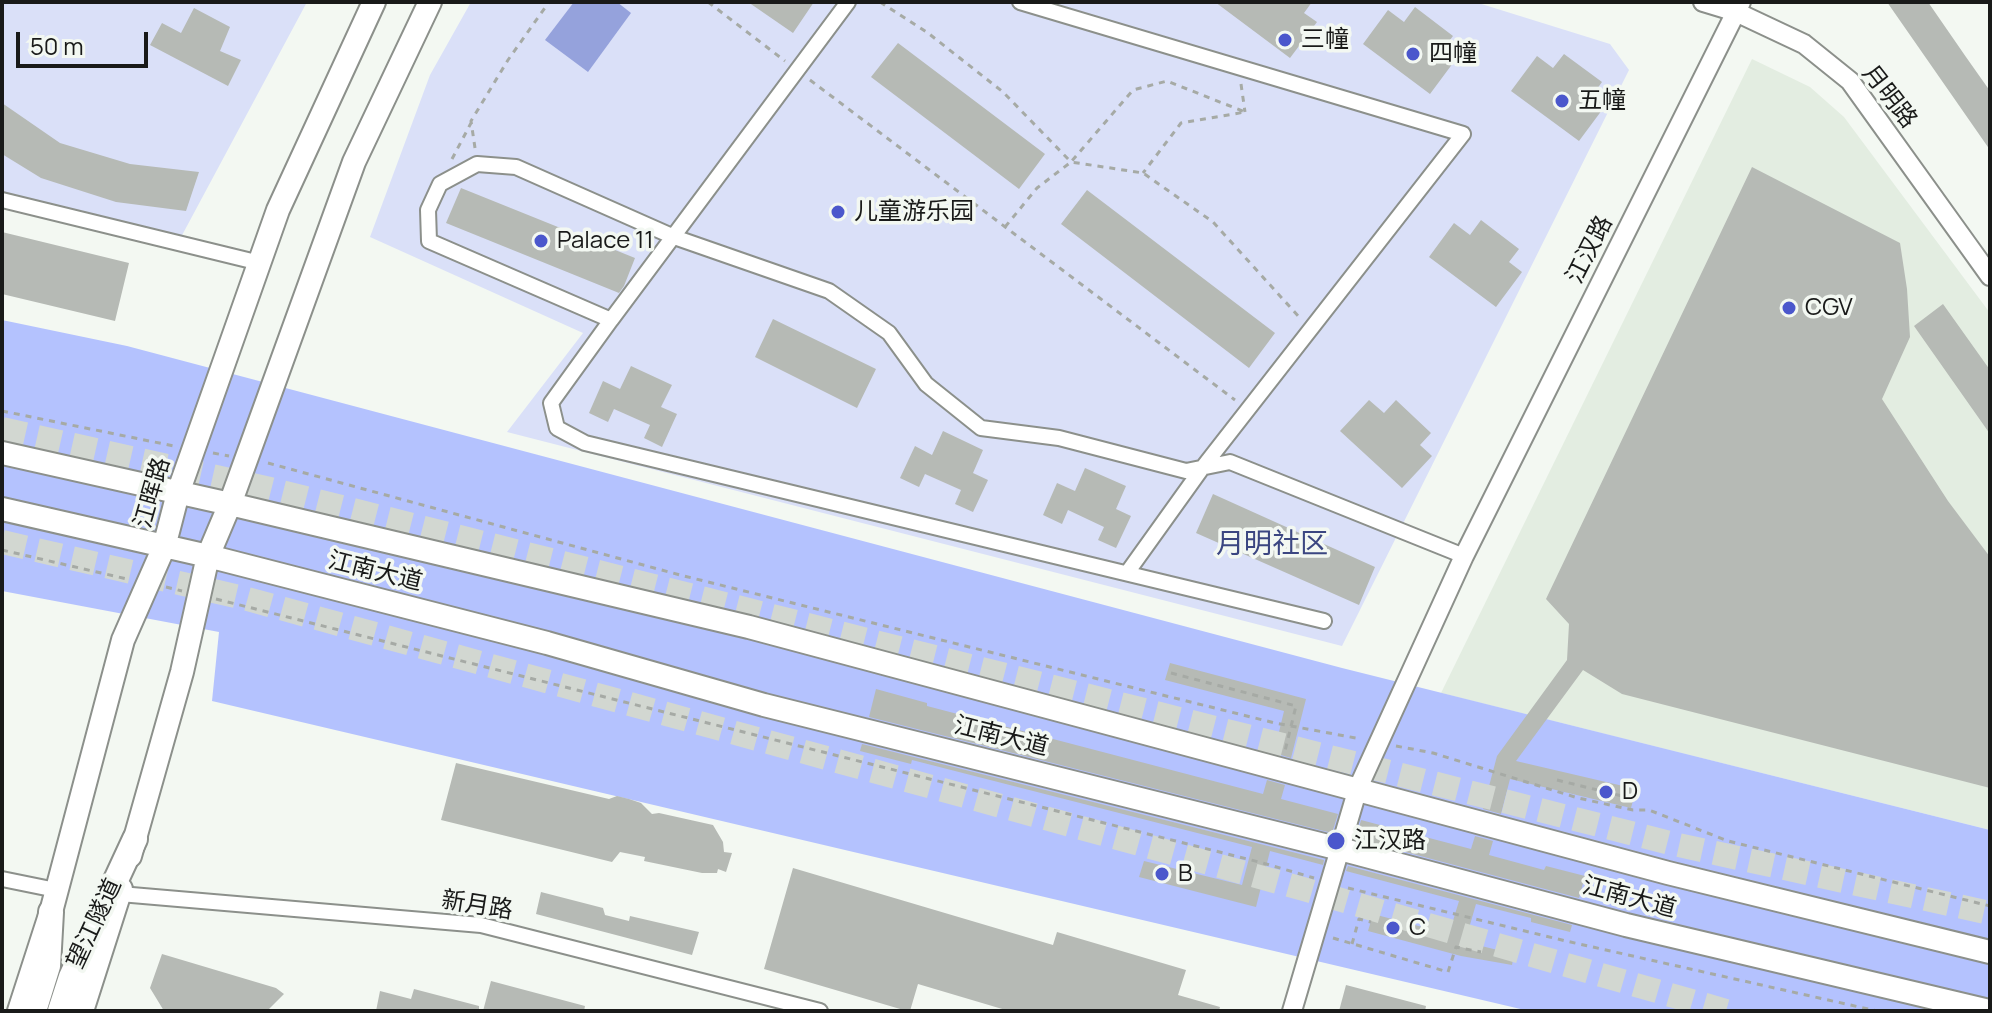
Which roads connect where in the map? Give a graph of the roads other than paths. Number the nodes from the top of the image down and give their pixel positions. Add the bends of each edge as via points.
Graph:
1 (374, 2) edge
2 (430, 2) edge
3 (848, 2) edge
4 (1020, 2) edge
5 (1703, 2) edge
6 (1738, 7) edge
7 (2, 200) edge
8 (674, 237) junction
9 (260, 263) junction
10 (1990, 276) edge
11 (611, 320) junction
12 (2, 453) edge
13 (1203, 467) junction
14 (178, 493) junction
15 (230, 504) junction
16 (2, 509) edge
17 (164, 547) junction
18 (208, 556) junction
19 (1464, 556) junction
20 (1127, 573) junction
21 (1324, 621) dead end
22 (1358, 788) junction
23 (135, 839) junction
24 (1340, 849) junction
25 (2, 879) edge
26 (120, 894) junction
27 (53, 901) junction
28 (1990, 952) edge
29 (19, 1011) edge
30 (34, 1011) edge
31 (60, 1011) edge
32 (82, 1011) edge
33 (820, 1011) edge
34 (1292, 1011) edge
35 (1989, 1011) edge

1 - 9 main road, 江晖路 via 278,210
2 - 15 main road via 354,162
3 - 8 street
4 - 13 street via 1463,134
5 - 6 street, 月明路
6 - 10 street, 月明路 via 1804,44 1850,81
6 - 19 street, 江汉路
7 - 9 street
8 - 11 street
8 - 11 street via 516,167 477,164 440,184 428,210 429,241
8 - 13 street via 829,291 889,333 926,384 981,428 1059,438 1186,471
9 - 14 main road, 江晖路
11 - 20 street via 551,403 557,428 585,443
12 - 14 main road, 江南大道
13 - 19 street via 1230,462
13 - 20 street
14 - 15 main road, 江南大道
14 - 17 main road, 江晖路
15 - 18 main road
15 - 22 main road, 江南大道 via 749,627
16 - 17 main road, 江南大道
17 - 18 main road, 江南大道
17 - 27 main road, 江晖路 via 123,640
18 - 23 main road
18 - 24 main road, 江南大道 via 764,705
19 - 22 street, 江汉路
20 - 21 street
22 - 24 street, 江汉路
22 - 28 main road, 江南大道 via 1668,873
23 - 26 main road
23 - 31 highway, 望江隧道
24 - 34 street, 江汉路
24 - 35 main road, 江南大道 via 1745,955
25 - 27 street
26 - 32 main road
26 - 33 street, 新月路 via 481,925
27 - 29 main road, 江晖路
27 - 30 highway, 望江隧道 via 48,966

